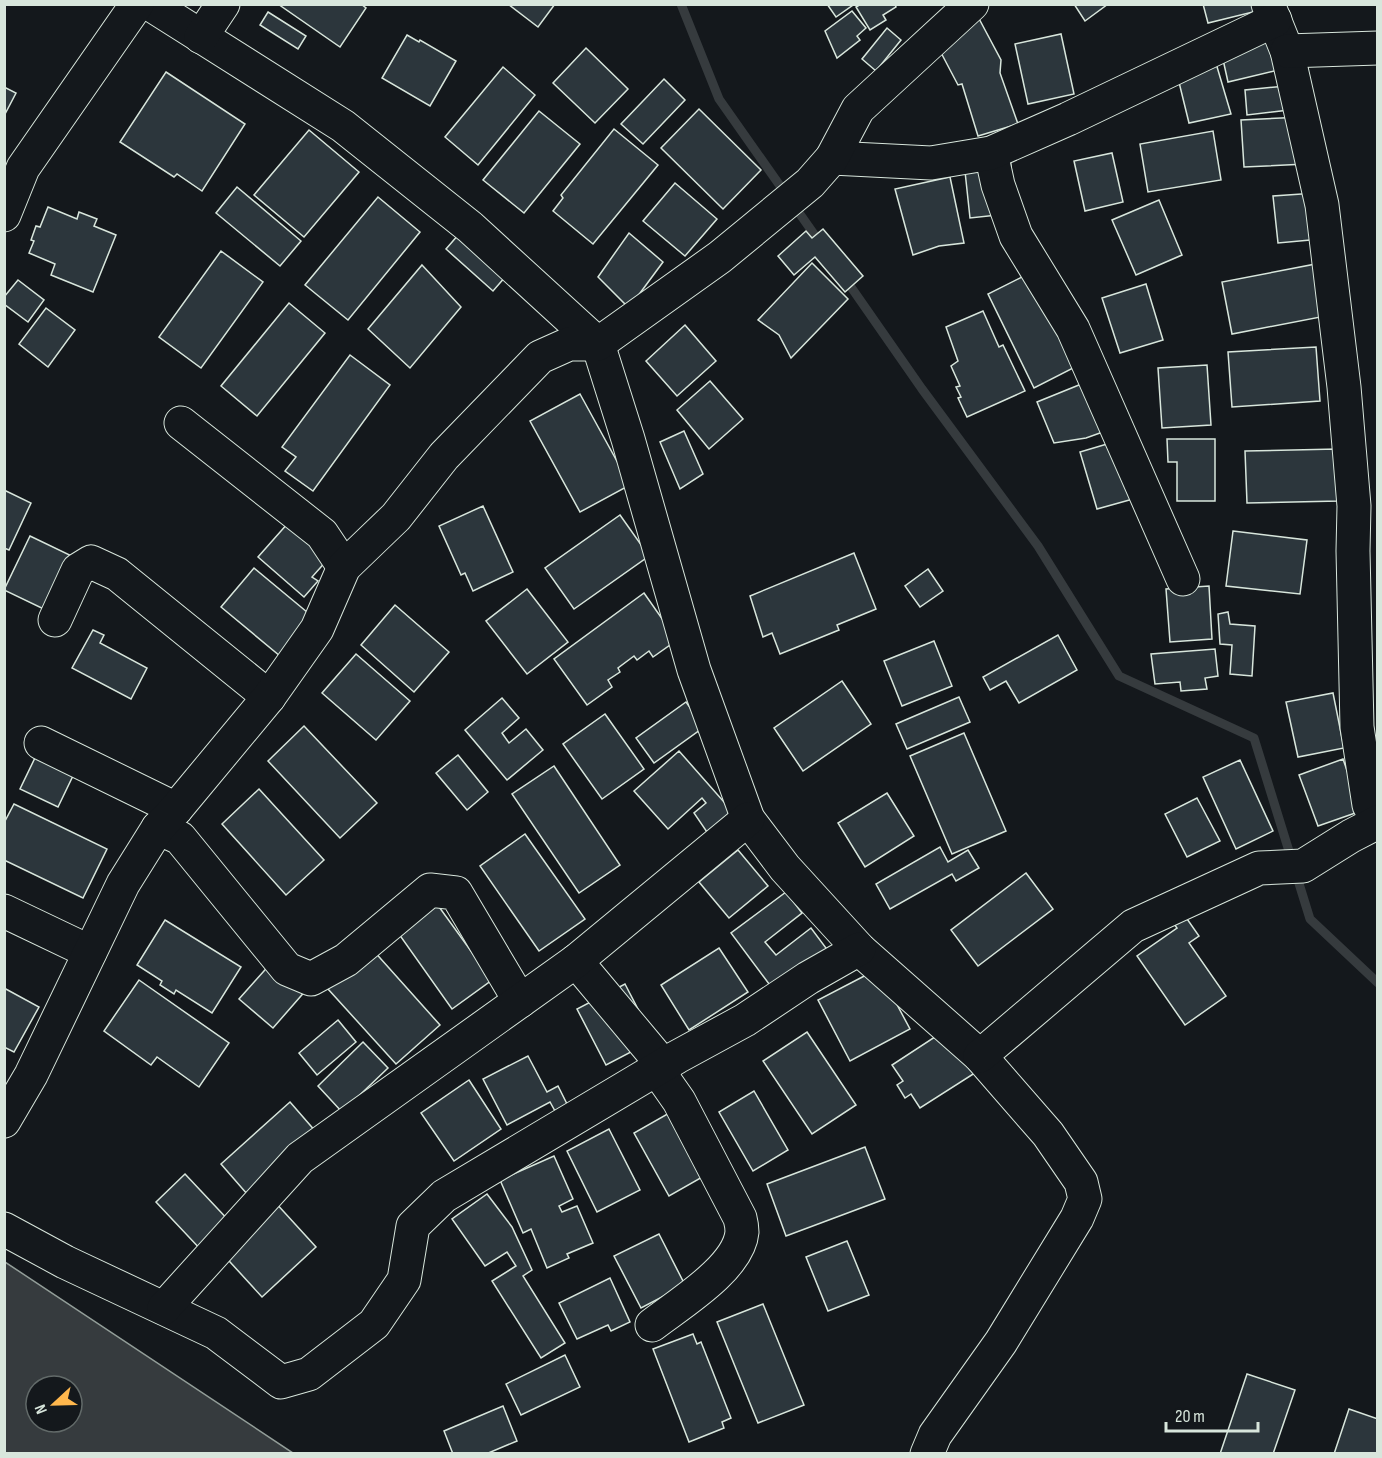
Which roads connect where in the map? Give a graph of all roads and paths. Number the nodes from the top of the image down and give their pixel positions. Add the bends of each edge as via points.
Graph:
1 (137, 4) edge
2 (150, 4) edge
3 (223, 4) edge
4 (972, 4) edge
5 (1271, 12) edge
6 (201, 37) junction
7 (1377, 48) edge
8 (1287, 51) junction
9 (991, 153) junction
10 (832, 158) junction
11 (4, 215) edge
12 (598, 344) junction
13 (181, 423) dead end
14 (1365, 549) edge
15 (344, 567) junction
16 (1183, 579) dead end
17 (55, 620) dead end
18 (269, 697) junction
19 (41, 742) dead end
20 (167, 818) junction
21 (748, 819) junction
22 (1377, 820) edge
23 (4, 911) edge
24 (859, 949) junction
25 (90, 952) junction
26 (576, 961) junction
27 (520, 1001) junction
28 (980, 1056) junction
29 (663, 1065) junction
30 (4, 1121) edge
31 (4, 1229) edge
32 (164, 1308) junction
33 (652, 1325) dead end
34 (927, 1454) edge

1 - 11 street via 23,168
2 - 6 street
3 - 6 street
4 - 10 street via 858,110
5 - 8 street
5 - 9 street via 1068,119
6 - 12 street via 343,126 470,227
7 - 8 street
8 - 14 street via 1322,205 1354,506
9 - 10 street via 931,163
9 - 16 street via 1017,236 1073,329
10 - 12 street via 810,183 720,257
12 - 15 street via 569,344 540,357 444,456 396,517
12 - 21 street via 694,670
13 - 15 street via 322,534
14 - 22 street via 1357,727 1369,805
15 - 18 street via 317,629
17 - 18 street via 78,570 91,562 117,573
18 - 20 street
19 - 20 street
20 - 25 street via 123,884
20 - 27 street via 287,969 311,979 346,960 430,890 456,893
21 - 24 street via 785,867
21 - 26 street
22 - 28 street via 1303,866 1259,868 1132,926
23 - 25 street
24 - 28 street
24 - 29 street via 745,1020
25 - 30 street via 31,1075
26 - 27 street
26 - 29 street
27 - 32 street via 300,1158
28 - 34 street via 1048,1134 1081,1182 1085,1199 1001,1342 935,1435
29 - 32 street via 444,1196 413,1226 404,1280 374,1324 309,1374 281,1382 216,1333
29 - 33 street via 665,1081 680,1101 740,1218 742,1234 721,1272
31 - 32 street

